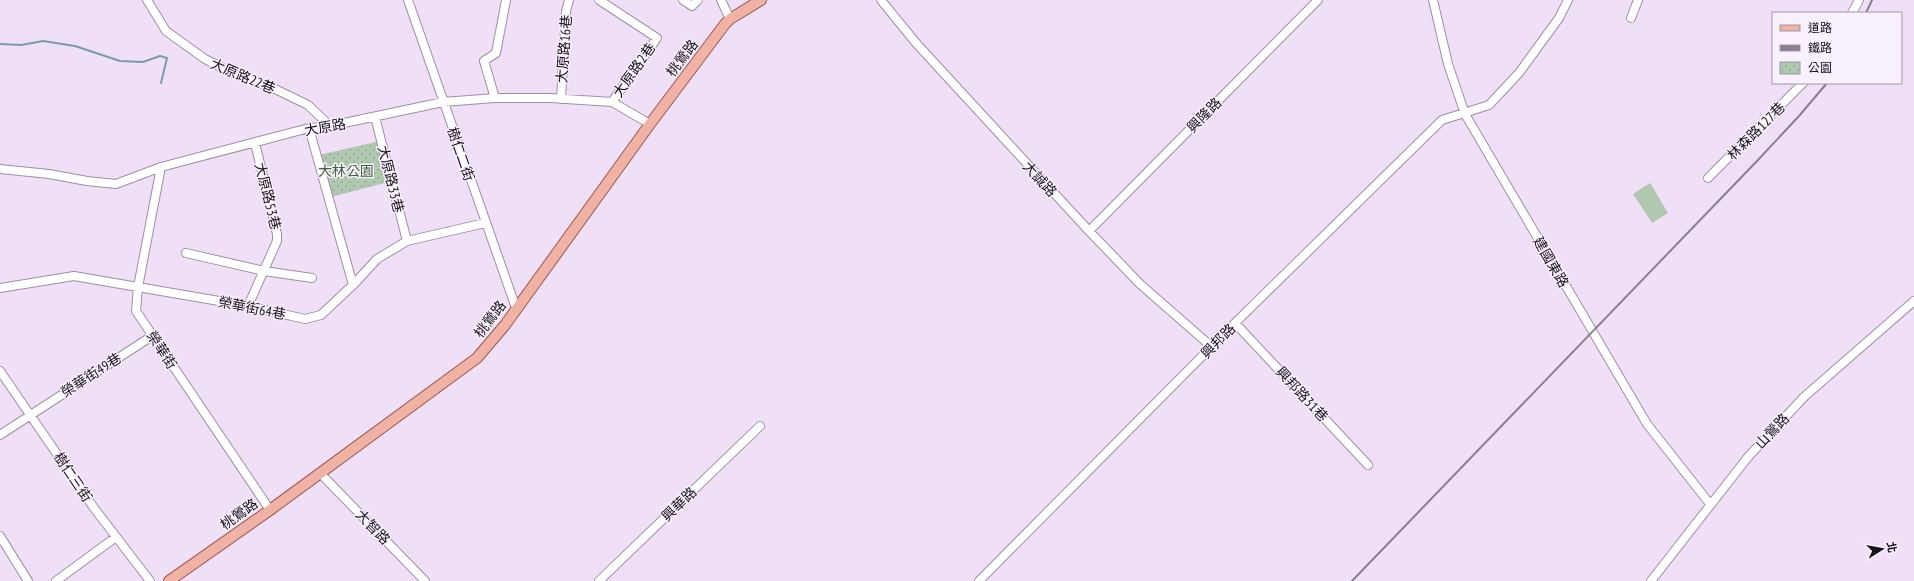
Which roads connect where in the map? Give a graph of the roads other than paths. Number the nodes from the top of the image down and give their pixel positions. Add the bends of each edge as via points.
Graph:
1 (148, 0) edge
2 (408, 0) edge
3 (506, 0) edge
4 (569, 0) edge
5 (599, 0) edge
6 (683, 0) edge
7 (698, 0) edge
8 (721, 0) edge
9 (759, 0) edge
10 (881, 0) edge
11 (1318, 0) edge
12 (1433, 0) edge
13 (1568, 0) edge
14 (1638, 0) edge
15 (1859, 0) edge
16 (1853, 12) edge
17 (1631, 18) dead end
18 (730, 19) junction
19 (1803, 84) edge
20 (496, 98) junction
21 (561, 99) junction
22 (443, 102) junction
23 (612, 102) junction
24 (1465, 114) junction
25 (375, 117) junction
26 (650, 124) junction
27 (330, 126) junction
28 (309, 128) junction
29 (255, 143) junction
30 (161, 167) junction
31 (0, 169) edge
32 (1708, 178) dead end
33 (485, 223) junction
34 (1089, 231) junction
35 (408, 241) junction
36 (186, 254) dead end
37 (264, 271) junction
38 (312, 278) dead end
39 (353, 285) junction
40 (138, 287) junction
41 (0, 288) edge
42 (1914, 301) edge
43 (248, 306) junction
44 (516, 308) junction
45 (1235, 323) junction
46 (152, 336) junction
47 (1212, 347) junction
48 (0, 371) edge
49 (31, 415) junction
50 (760, 426) dead end
51 (0, 435) edge
52 (1368, 464) dead end
53 (320, 474) junction
54 (1710, 504) junction
55 (270, 510) junction
56 (0, 536) edge
57 (116, 537) junction
58 (28, 581) edge
59 (56, 581) edge
60 (150, 581) edge
61 (169, 581) edge
62 (425, 581) edge
63 (599, 581) edge
64 (979, 581) edge
65 (1651, 581) edge

1 - 27 street, 大原路22巷 via 166,31 205,59 308,105
2 - 22 street, 樹仁二街
3 - 20 street via 496,53 484,61
4 - 21 street, 大原路16巷 via 566,11
5 - 23 street, 大原路2巷 via 657,38
6 - 7 street via 692,6
8 - 18 street
9 - 18 main road, 桃鶯路
10 - 34 street, 大誠路 via 921,49
11 - 34 street, 興隆路
12 - 24 street, 建國東路 via 1448,64
13 - 24 street, 興邦路 via 1559,18 1519,73 1489,105
14 - 17 street
15 - 16 street
18 - 26 main road, 桃鶯路
19 - 32 street, 林森路127巷
20 - 21 street, 大原路
20 - 22 street, 大原路
21 - 23 street, 大原路
22 - 25 street, 大原路
22 - 33 street, 樹仁二街
23 - 26 street, 大原路
24 - 45 street, 興邦路 via 1442,120
24 - 54 street, 建國東路 via 1647,424
25 - 27 street, 大原路
25 - 35 street, 大原路33巷
26 - 44 main road, 桃鶯路
27 - 28 street, 大原路
28 - 29 street, 大原路
28 - 39 street
29 - 30 street, 大原路
29 - 37 street, 大原路53巷 via 277,234 277,241
30 - 31 street, 大原路 via 116,184
30 - 40 street, 榮華街
33 - 35 street, 榮華街64巷
33 - 44 street, 樹仁二街
34 - 47 street, 大誠路 via 1140,284
35 - 39 street, 榮華街64巷 via 377,259
36 - 37 street
37 - 38 street
37 - 43 street, 大原路53巷
39 - 43 street, 榮華街64巷 via 321,315 306,319
40 - 41 street, 榮華街64巷 via 74,276
40 - 43 street, 榮華街64巷
40 - 46 street, 榮華街 via 136,310
42 - 54 street, 山鶯路 via 1804,397 1748,456
44 - 53 main road, 桃鶯路 via 503,328 477,358
45 - 47 street, 興邦路
45 - 52 street, 興邦路31巷
46 - 49 street, 榮華街49巷
46 - 55 street, 榮華街
47 - 64 street, 興邦路
48 - 49 street, 樹仁三街
49 - 51 street, 榮華街49巷
49 - 57 street, 樹仁三街
50 - 63 street, 興華路
53 - 55 main road, 桃鶯路
53 - 62 street, 大智路
54 - 65 street, 山鶯路
55 - 61 main road, 桃鶯路
56 - 58 street
57 - 59 street
57 - 60 street, 樹仁三街

